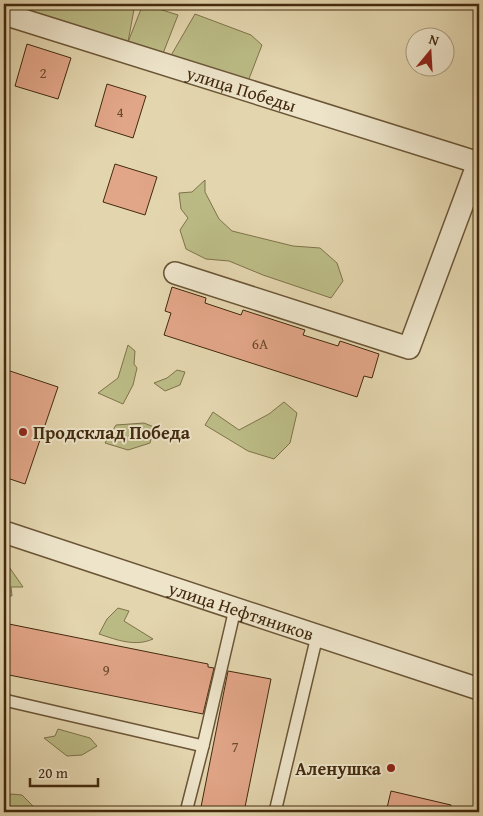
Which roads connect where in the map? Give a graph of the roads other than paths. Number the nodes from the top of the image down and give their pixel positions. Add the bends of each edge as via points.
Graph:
1 (6, 4) edge
2 (4, 15) edge
3 (479, 163) edge
4 (176, 274) dead end
5 (4, 532) edge
6 (235, 609) junction
7 (317, 636) junction
8 (479, 689) edge
9 (4, 700) edge
10 (203, 746) junction
11 (186, 812) edge
12 (275, 812) edge

1 - 2 street
2 - 3 street, улица Победы
3 - 4 street via 408,348
5 - 6 street, улица Нефтяников
6 - 7 street, улица Нефтяников
6 - 10 lane
7 - 8 street, улица Нефтяников
7 - 12 lane
9 - 10 lane
10 - 11 lane

